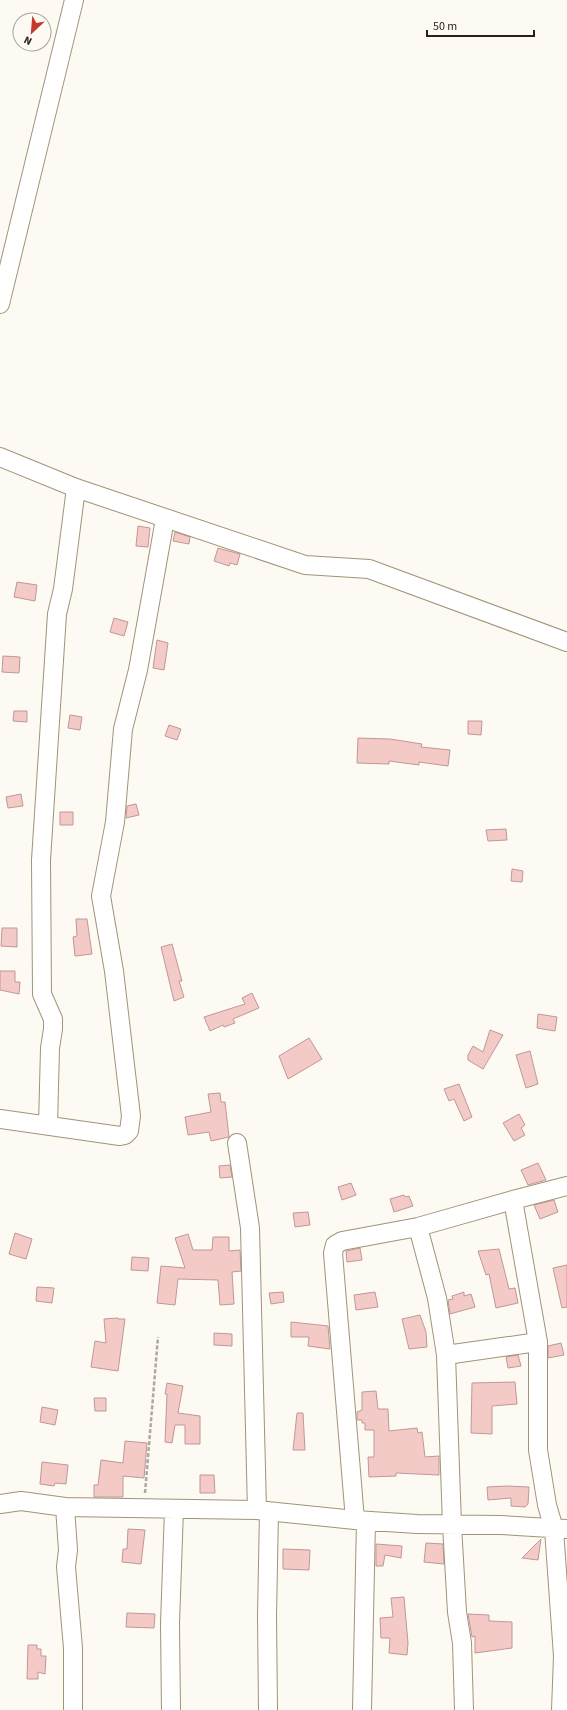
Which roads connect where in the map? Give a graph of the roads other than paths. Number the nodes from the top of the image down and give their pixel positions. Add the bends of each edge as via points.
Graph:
1 (74, 0) edge
2 (0, 304) edge
3 (0, 457) edge
4 (76, 488) junction
5 (165, 519) junction
6 (567, 642) edge
7 (0, 1119) edge
8 (48, 1126) junction
9 (237, 1143) dead end
10 (567, 1186) edge
11 (513, 1200) junction
12 (418, 1227) junction
13 (538, 1342) junction
14 (446, 1355) junction
15 (0, 1504) edge
16 (65, 1506) junction
17 (174, 1509) junction
18 (263, 1511) junction
19 (361, 1521) junction
20 (452, 1525) junction
21 (561, 1529) edge
22 (73, 1710) edge
23 (171, 1710) edge
24 (268, 1710) edge
25 (362, 1710) edge
26 (464, 1710) edge
27 (561, 1710) edge

1 - 2 street
3 - 4 street
4 - 5 street
4 - 8 street via 64,589 57,614 41,860 42,994 53,1019
5 - 6 street via 305,565 369,569
5 - 8 street via 138,670 124,729 115,822 101,896 116,986 131,1116 129,1131 125,1136 120,1136
7 - 8 street
9 - 18 street via 250,1228
10 - 11 street
11 - 12 street
11 - 13 street
12 - 14 street via 437,1298
12 - 19 street via 342,1241 333,1253
13 - 14 street
13 - 21 street via 538,1450 547,1505
14 - 20 street
15 - 16 street via 22,1501
16 - 17 street
16 - 22 street via 68,1550 66,1567 73,1648
17 - 18 street
17 - 23 street via 170,1624
18 - 19 street
18 - 24 street
19 - 20 street
19 - 25 street
20 - 21 street
20 - 26 street via 457,1612 462,1643
21 - 27 street

